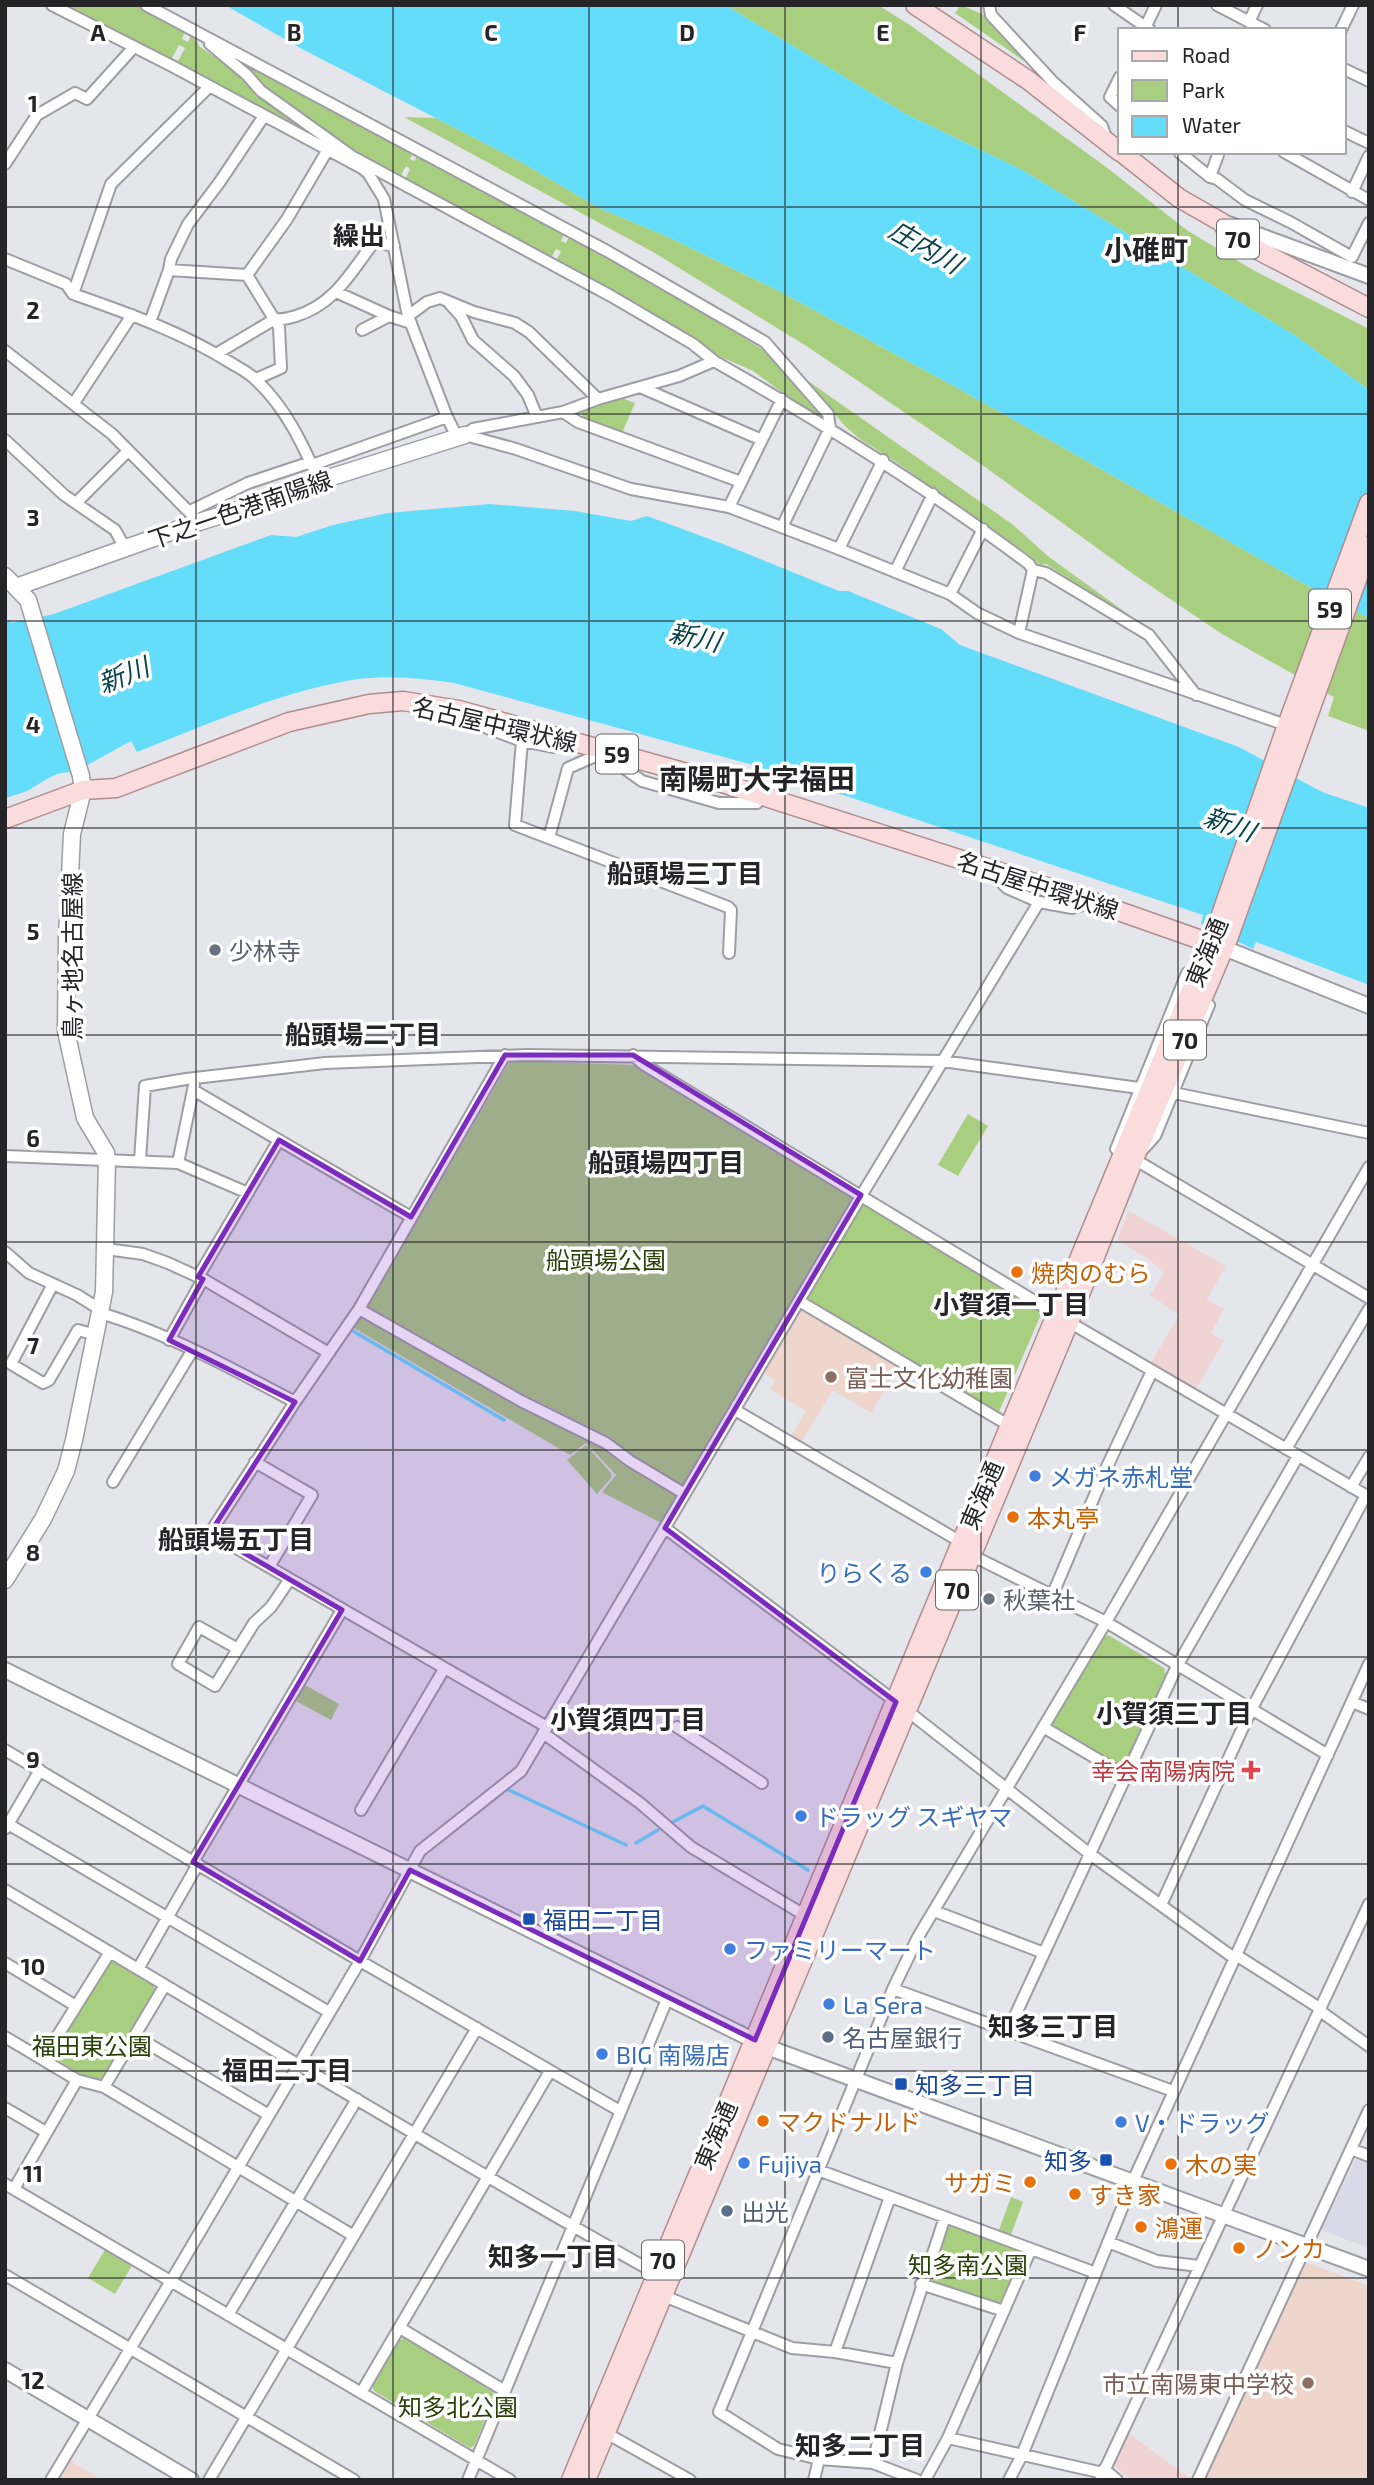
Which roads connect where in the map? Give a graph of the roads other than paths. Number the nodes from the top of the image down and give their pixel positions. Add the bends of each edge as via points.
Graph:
1 (52, 5) edge
2 (146, 5) edge
3 (915, 5) edge
4 (1114, 5) edge
5 (1156, 5) edge
6 (1217, 5) edge
7 (1257, 5) edge
8 (1353, 5) edge
9 (987, 6) edge
10 (1249, 22) junction
11 (1145, 28) edge
12 (1146, 28) edge
13 (1262, 28) edge
14 (1342, 28) edge
15 (207, 38) junction
16 (134, 47) junction
17 (1346, 70) edge
18 (1118, 81) edge
19 (1369, 81) edge
20 (209, 87) junction
21 (1118, 104) edge
22 (264, 116) junction
23 (1346, 132) edge
24 (1369, 143) edge
25 (1116, 148) edge
26 (327, 151) junction
27 (1124, 154) edge
28 (1181, 154) edge
29 (1218, 154) edge
30 (1286, 154) edge
31 (1369, 156) edge
32 (353, 157) junction
33 (5, 164) edge
34 (362, 168) junction
35 (1210, 177) junction
36 (399, 183) junction
37 (1352, 192) junction
38 (384, 199) junction
39 (1369, 200) edge
40 (1222, 222) junction
41 (1369, 223) edge
42 (394, 246) junction
43 (5, 259) edge
44 (169, 270) junction
45 (247, 275) junction
46 (1369, 276) edge
47 (336, 292) junction
48 (73, 294) junction
49 (445, 300) junction
50 (1369, 308) edge
51 (132, 315) junction
52 (388, 316) junction
53 (275, 319) junction
54 (409, 319) junction
55 (150, 322) junction
56 (362, 330) dead end
57 (5, 351) edge
58 (216, 354) junction
59 (714, 361) junction
60 (256, 379) junction
61 (640, 387) junction
62 (598, 399) junction
63 (782, 399) junction
64 (74, 403) junction
65 (563, 412) junction
66 (447, 417) junction
67 (537, 417) junction
68 (831, 428) junction
69 (461, 436) junction
70 (5, 440) edge
71 (762, 440) junction
72 (128, 451) junction
73 (883, 460) junction
74 (311, 463) junction
75 (319, 481) junction
76 (741, 482) junction
77 (933, 494) junction
78 (76, 503) junction
79 (1369, 503) edge
80 (729, 507) junction
81 (195, 517) junction
82 (782, 527) junction
83 (982, 529) junction
84 (1369, 546) edge
85 (125, 548) junction
86 (839, 549) junction
87 (1033, 570) junction
88 (895, 572) junction
89 (9, 584) edge
90 (950, 594) junction
91 (1019, 633) junction
92 (1196, 695) junction
93 (483, 717) junction
94 (1294, 729) junction
95 (569, 740) junction
96 (522, 741) junction
97 (607, 751) junction
98 (82, 783) junction
99 (5, 819) edge
100 (549, 838) junction
101 (1001, 872) junction
102 (1039, 902) junction
103 (1093, 902) junction
104 (1219, 941) junction
105 (729, 953) dead end
106 (1189, 974) dead end
107 (1215, 984) dead end
108 (1369, 1006) edge
109 (505, 1055) junction
110 (633, 1055) junction
111 (942, 1061) junction
112 (194, 1084) junction
113 (1139, 1088) junction
114 (1174, 1093) junction
115 (1369, 1133) edge
116 (279, 1140) junction
117 (5, 1156) edge
118 (107, 1159) junction
119 (1134, 1159) junction
120 (140, 1160) junction
121 (178, 1163) junction
122 (1369, 1167) edge
123 (247, 1193) junction
124 (1107, 1193) junction
125 (861, 1195) junction
126 (411, 1217) junction
127 (106, 1249) junction
128 (5, 1252) edge
129 (1313, 1264) junction
130 (200, 1278) junction
131 (54, 1284) junction
132 (1369, 1297) edge
133 (799, 1301) junction
134 (359, 1309) junction
135 (1369, 1309) edge
136 (100, 1311) junction
137 (1063, 1318) junction
138 (96, 1335) junction
139 (169, 1340) junction
140 (192, 1351) junction
141 (329, 1353) junction
142 (1152, 1371) junction
143 (295, 1402) junction
144 (734, 1410) junction
145 (1226, 1414) junction
146 (1010, 1426) junction
147 (1286, 1449) junction
148 (1298, 1456) junction
149 (1369, 1457) edge
150 (255, 1462) junction
151 (113, 1482) dead end
152 (1351, 1487) junction
153 (685, 1494) junction
154 (1367, 1496) edge
155 (665, 1528) junction
156 (966, 1548) junction
157 (269, 1567) junction
158 (290, 1579) junction
159 (5, 1580) edge
160 (1052, 1596) junction
161 (342, 1610) junction
162 (1106, 1622) junction
163 (238, 1649) junction
164 (1369, 1664) edge
165 (1177, 1666) junction
166 (444, 1669) junction
167 (5, 1670) edge
168 (1352, 1702) junction
169 (901, 1707) junction
170 (1369, 1709) edge
171 (1251, 1710) junction
172 (677, 1727) dead end
173 (1044, 1727) junction
174 (545, 1730) junction
175 (5, 1750) edge
176 (1328, 1755) junction
177 (40, 1770) junction
178 (1126, 1776) junction
179 (762, 1783) dead end
180 (237, 1785) junction
181 (1007, 1789) junction
182 (361, 1810) dead end
183 (7, 1827) edge
184 (1090, 1854) junction
185 (196, 1863) junction
186 (410, 1870) junction
187 (5, 1891) edge
188 (1369, 1904) edge
189 (1161, 1905) junction
190 (934, 1911) junction
191 (806, 1916) junction
192 (167, 1917) junction
193 (110, 1952) junction
194 (1044, 1953) junction
195 (1235, 1956) junction
196 (360, 1961) junction
197 (5, 1963) edge
198 (138, 1969) junction
199 (165, 1985) junction
200 (893, 1989) junction
201 (668, 1997) junction
202 (76, 2006) junction
203 (1320, 2010) junction
204 (330, 2012) junction
205 (477, 2028) junction
206 (1008, 2031) junction
207 (135, 2036) junction
208 (5, 2037) edge
209 (761, 2043) junction
210 (1369, 2046) edge
211 (43, 2059) junction
212 (299, 2064) junction
213 (550, 2071) junction
214 (856, 2079) junction
215 (77, 2080) junction
216 (104, 2087) junction
217 (1173, 2091) junction
218 (357, 2099) junction
219 (5, 2108) edge
220 (1369, 2110) edge
221 (620, 2111) junction
222 (269, 2115) junction
223 (47, 2132) junction
224 (414, 2134) junction
225 (1350, 2150) junction
226 (1369, 2156) edge
227 (238, 2167) junction
228 (818, 2170) junction
229 (488, 2179) junction
230 (1133, 2181) junction
231 (10, 2186) edge
232 (891, 2197) junction
233 (296, 2202) junction
234 (1223, 2214) junction
235 (945, 2217) junction
236 (572, 2227) junction
237 (354, 2236) junction
238 (1108, 2242) junction
239 (1306, 2247) junction
240 (1031, 2249) junction
241 (1199, 2266) junction
242 (1369, 2269) edge
243 (1096, 2273) junction
244 (657, 2274) junction
245 (5, 2275) edge
246 (171, 2281) junction
247 (921, 2284) junction
248 (664, 2296) junction
249 (1004, 2311) junction
250 (228, 2315) junction
251 (400, 2328) junction
252 (751, 2330) junction
253 (131, 2348) junction
254 (286, 2350) junction
255 (835, 2352) junction
256 (897, 2363) junction
257 (5, 2370) edge
258 (505, 2391) junction
259 (362, 2393) junction
260 (246, 2417) junction
261 (88, 2419) junction
262 (606, 2433) junction
263 (948, 2438) junction
264 (1022, 2455) junction
265 (819, 2459) junction
266 (476, 2460) junction
267 (873, 2463) junction
268 (1102, 2474) edge
269 (51, 2480) edge
270 (191, 2480) edge
271 (209, 2480) edge
272 (354, 2480) edge
273 (468, 2480) edge
274 (510, 2480) edge
275 (571, 2480) edge
276 (586, 2480) edge
277 (690, 2480) edge
278 (814, 2480) edge
279 (917, 2480) edge
280 (925, 2480) edge
281 (1009, 2480) edge
282 (1117, 2480) edge
283 (1198, 2480) edge

1 - 16 street
2 - 15 street
3 - 25 main road, 70 via 1028,80
4 - 11 street
5 - 12 street
6 - 10 street
7 - 10 street
8 - 14 street
9 - 25 street via 1053,82 1102,126
10 - 13 street
15 - 32 street via 261,91
15 - 68 street via 607,251 765,342 828,414
16 - 20 street
16 - 33 street via 87,99 75,93 37,115
17 - 19 street
18 - 21 street via 1110,97
20 - 22 street
20 - 48 street via 111,184
22 - 26 street
22 - 44 street via 188,224
23 - 24 street
26 - 34 street
26 - 45 street
27 - 40 main road, 70 via 1179,198
28 - 35 street
29 - 35 street
30 - 37 street
31 - 37 street
32 - 34 street
32 - 36 street
34 - 38 street
35 - 41 street via 1352,257
36 - 38 street
36 - 59 street via 611,296
37 - 39 street
38 - 42 street
40 - 46 street
40 - 50 main road, 70 via 1228,232 1248,245
42 - 47 street via 374,242
42 - 54 street
43 - 48 street via 66,284
44 - 45 street
44 - 55 street
45 - 53 street
47 - 52 street
47 - 53 street via 312,311
48 - 51 street
49 - 54 street via 427,302
49 - 62 street via 529,332
49 - 67 street via 461,316 473,340 514,376
51 - 55 street
51 - 64 street
52 - 54 street
52 - 56 street
53 - 58 street
53 - 60 street via 281,368
54 - 66 street
55 - 58 street
57 - 64 street
58 - 60 street
59 - 61 street
59 - 63 street
60 - 74 street via 276,400
61 - 62 street
61 - 71 street
62 - 65 street
63 - 68 street
63 - 71 street
64 - 72 street
65 - 67 street
65 - 76 street via 578,422
66 - 69 street
66 - 74 street
67 - 69 street via 473,429
68 - 73 street
68 - 82 street
69 - 75 main road, 下之一色港南陽線
69 - 80 street via 516,449 631,489
70 - 78 street
71 - 76 street
72 - 78 street
72 - 81 street
73 - 77 street
73 - 86 street
74 - 75 street
74 - 81 street via 248,483
75 - 81 main road, 下之一色港南陽線 via 269,500
76 - 80 street
77 - 83 street
77 - 88 street
78 - 85 street via 115,530
79 - 94 main road, 東海通 / 59
80 - 82 street
81 - 85 main road, 下之一色港南陽線
82 - 86 street
83 - 87 street
83 - 90 street
84 - 94 main road, 東海通 / 59
85 - 89 main road, 下之一色港南陽線
86 - 88 street
87 - 91 street
87 - 92 street via 1046,573 1149,635
88 - 90 street
89 - 98 main road via 28,600
90 - 91 street
91 - 92 street
92 - 94 street
93 - 95 main road, 名古屋中環状線 / 59
93 - 96 street via 487,728
93 - 98 main road, 名古屋中環状線 / 59 via 429,704 369,704 289,722 116,788
94 - 104 main road, 東海通 / 59
95 - 96 street via 552,747
95 - 97 main road, 名古屋中環状線 / 59
96 - 100 street via 515,825
97 - 100 street via 568,768
97 - 101 main road, 名古屋中環状線 / 59
98 - 99 main road, 名古屋中環状線 / 59
98 - 118 main road, 鳥ヶ地名古屋線 via 72,834 66,1031 85,1118
100 - 105 street via 728,907
101 - 102 street via 1007,888
101 - 103 main road, 名古屋中環状線 / 59
102 - 103 street via 1072,908
102 - 111 street
103 - 104 main road, 名古屋中環状線 / 59
104 - 108 street
104 - 119 main road, 東海通 / 70
104 - 124 main road, 東海通 / 70
106 - 113 street
107 - 114 street
109 - 110 street
109 - 112 street via 325,1063
109 - 126 street
110 - 111 street
110 - 125 street
111 - 113 street
111 - 125 street
112 - 116 street
112 - 120 street via 145,1087
112 - 121 street
113 - 124 street via 1112,1159
114 - 115 street
114 - 119 street via 1155,1136
116 - 123 street
116 - 126 street
117 - 118 street
118 - 120 street
118 - 127 main road, 鳥ヶ地名古屋線
119 - 129 street
119 - 137 main road, 東海通 / 70
120 - 121 street
121 - 123 street
122 - 129 street
123 - 130 street
124 - 137 main road, 東海通 / 70
125 - 133 street
125 - 137 street
126 - 134 street
127 - 130 street via 143,1254
127 - 136 main road, 鳥ヶ地名古屋線
128 - 131 street via 29,1273
129 - 132 street
129 - 145 street
130 - 139 street
130 - 141 street
131 - 136 street
131 - 138 street via 11,1364 43,1383 78,1331
133 - 144 street
133 - 146 street
134 - 141 street
134 - 153 street via 520,1401 606,1443
135 - 147 street
136 - 138 main road, 鳥ヶ地名古屋線
136 - 139 street
137 - 142 street
137 - 146 main road, 東海通 / 70
137 - 156 main road, 東海通 / 70
138 - 159 main road, 鳥ヶ地名古屋線 via 66,1471
139 - 140 street
140 - 143 street
140 - 151 street
141 - 143 street
142 - 145 street
142 - 160 street
143 - 150 street
144 - 153 street
144 - 156 street
145 - 147 street
145 - 162 street
146 - 156 main road, 東海通 / 70
147 - 148 street
148 - 152 street
148 - 165 street
149 - 152 street
150 - 157 street via 312,1495
150 - 157 street via 210,1533
152 - 154 street
153 - 155 street
154 - 171 street
155 - 169 street
155 - 174 street
156 - 160 street
156 - 169 main road, 東海通 / 70
157 - 158 street
158 - 161 street
158 - 163 street
160 - 162 street
161 - 166 street
161 - 180 street
162 - 165 street
162 - 173 street
163 - 163 street via 199,1627 178,1664 215,1686
164 - 168 street
165 - 171 street
165 - 178 street
166 - 174 street
166 - 182 street
167 - 180 street
168 - 170 street
168 - 176 street
169 - 181 street
169 - 191 main road, 東海通 / 70
169 - 209 main road, 東海通 / 70
171 - 176 street
171 - 189 street
172 - 179 street
173 - 178 street
173 - 181 street
174 - 186 street via 521,1771 420,1851
174 - 191 street via 691,1847
175 - 177 street
176 - 195 street
177 - 183 street
177 - 185 street
178 - 184 street
180 - 185 street
180 - 186 street
181 - 184 street
181 - 190 street
183 - 192 street
184 - 189 street
184 - 194 street
185 - 192 street
185 - 196 street
186 - 196 street
186 - 201 street
187 - 193 street
188 - 203 street
189 - 195 street
190 - 194 street
190 - 200 street
191 - 209 main road, 東海通 / 70
192 - 198 street
192 - 204 street
193 - 198 street
193 - 202 street
194 - 206 street
195 - 203 street
195 - 217 street
196 - 204 street
196 - 205 street
197 - 202 street
198 - 199 street
199 - 207 street
199 - 212 street
200 - 206 street
200 - 214 street
201 - 209 street
201 - 221 street
202 - 211 street
203 - 210 street
203 - 234 street
204 - 212 street
205 - 213 street
205 - 224 street
206 - 217 street
207 - 216 street
207 - 222 street
208 - 211 street
209 - 214 street
209 - 244 main road, 東海通 / 70
209 - 248 main road, 東海通 / 70
211 - 215 street
212 - 218 street
212 - 222 street
213 - 221 street
213 - 229 street
214 - 228 street
214 - 230 street
215 - 216 street
215 - 223 street
216 - 227 street
217 - 230 street
218 - 224 street
218 - 233 street
219 - 223 street
220 - 225 street
221 - 236 street
222 - 227 street
223 - 231 street
224 - 229 street
224 - 237 street
225 - 226 street
225 - 239 street
227 - 233 street
227 - 246 street
228 - 232 street
228 - 252 street
229 - 236 street
229 - 251 street
230 - 234 street
230 - 238 street
231 - 246 street
232 - 235 street
232 - 255 street
233 - 237 street
233 - 250 street
234 - 239 street
234 - 241 street
235 - 240 street
235 - 247 street
236 - 244 street
236 - 258 street
237 - 254 street
238 - 241 street via 1157,2261
238 - 243 street
239 - 242 street
239 - 283 street
240 - 243 street
240 - 249 street
241 - 268 street
243 - 264 street
244 - 275 main road, 東海通 / 70
245 - 253 street
246 - 250 street
246 - 253 street
247 - 249 street
247 - 256 street
248 - 252 street
248 - 262 main road, 東海通 / 70
249 - 263 street
250 - 254 street
251 - 258 street
251 - 259 street
252 - 255 street via 792,2348
252 - 265 street via 719,2412 778,2449
253 - 260 street
253 - 261 street
254 - 259 street
254 - 260 street
255 - 256 street
256 - 267 street
257 - 261 street
258 - 266 street
259 - 266 street
260 - 271 street
260 - 272 street
261 - 269 street
261 - 270 street
262 - 276 main road, 東海通 / 70
262 - 277 street
263 - 264 street
263 - 280 street
264 - 268 street
264 - 281 street
265 - 267 street
265 - 278 street
266 - 273 street
266 - 274 street
267 - 279 street
268 - 282 street

